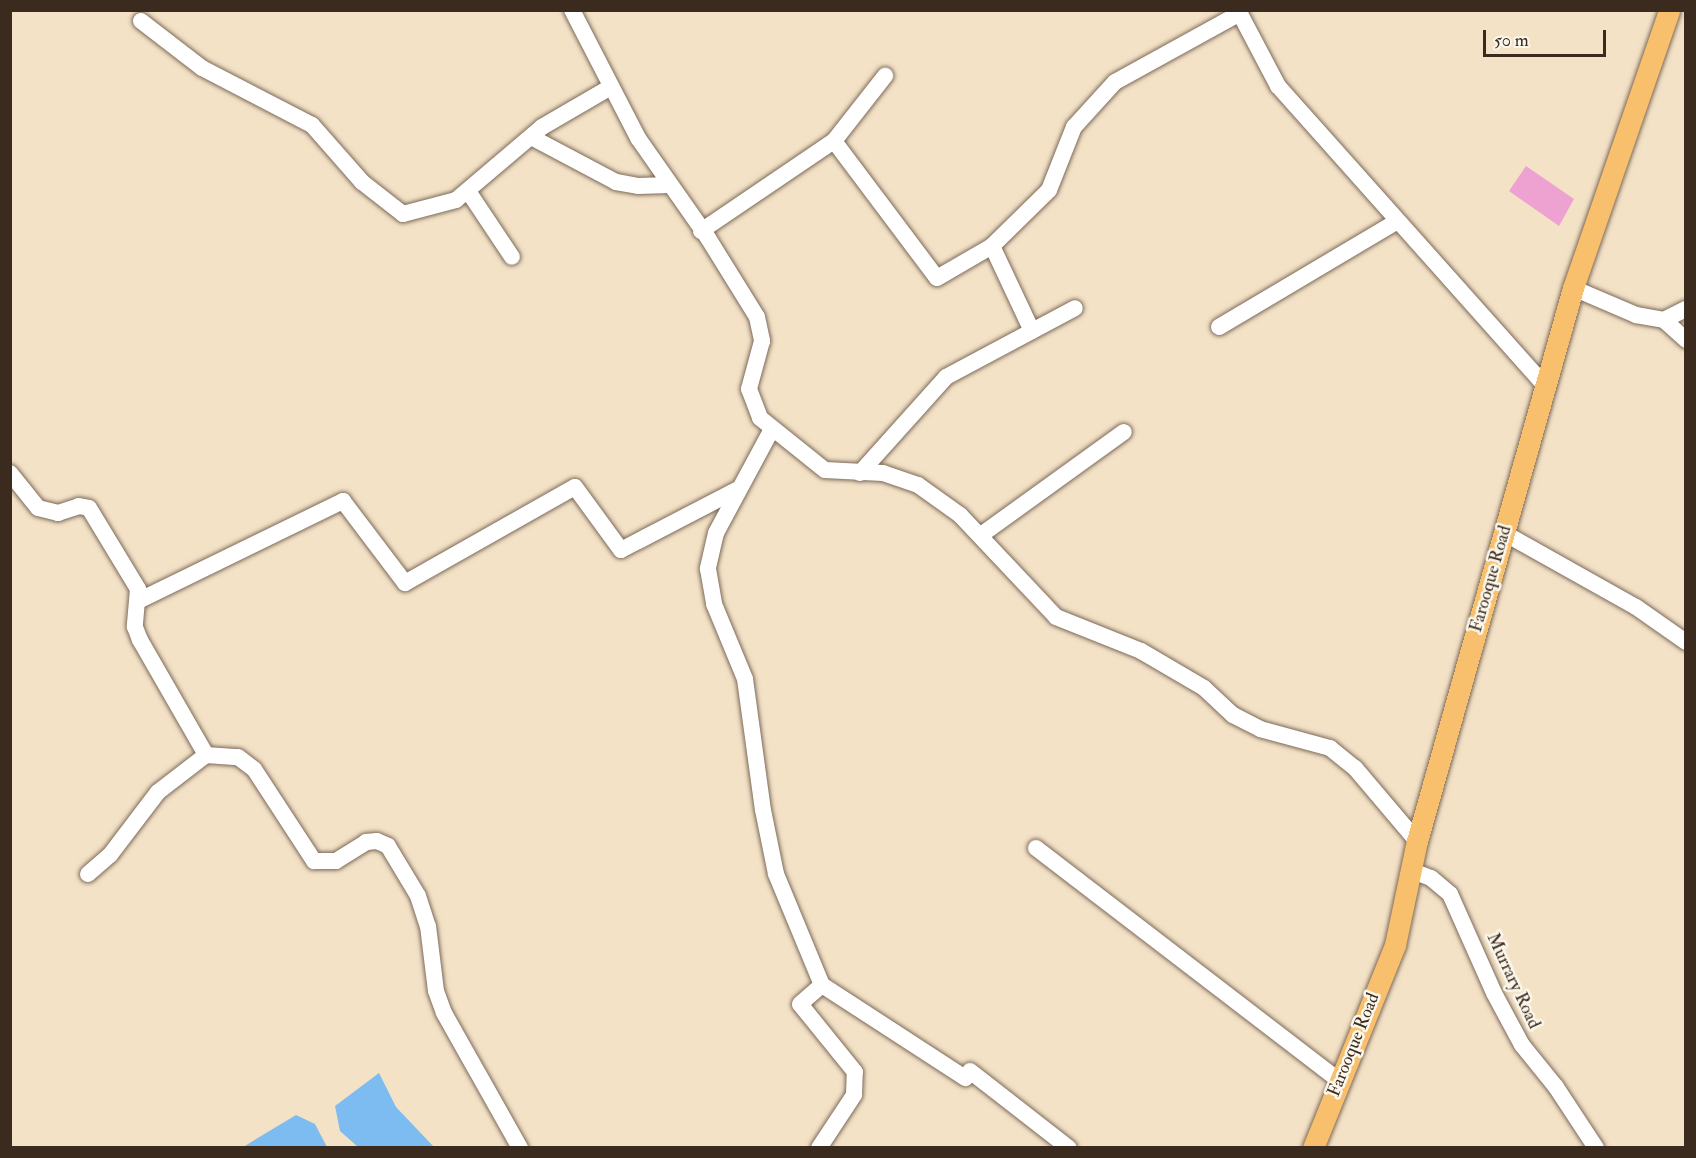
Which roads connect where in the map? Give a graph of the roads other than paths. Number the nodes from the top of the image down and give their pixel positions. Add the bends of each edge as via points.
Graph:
1 (572, 10) edge
2 (1669, 10) edge
3 (1239, 12) edge
4 (141, 21) dead end
5 (885, 76) dead end
6 (609, 88) junction
7 (533, 138) junction
8 (834, 141) junction
9 (669, 185) junction
10 (468, 191) junction
11 (1396, 222) junction
12 (701, 231) junction
13 (992, 246) junction
14 (512, 257) dead end
15 (1573, 288) junction
16 (1075, 308) dead end
17 (1686, 309) edge
18 (1664, 320) junction
19 (1219, 327) dead end
20 (1032, 331) junction
21 (1686, 340) edge
22 (1545, 386) junction
23 (772, 429) junction
24 (1124, 432) dead end
25 (10, 473) edge
26 (860, 473) junction
27 (738, 489) junction
28 (1504, 533) junction
29 (981, 536) junction
30 (140, 600) junction
31 (1686, 642) edge
32 (206, 755) junction
33 (1417, 841) junction
34 (1036, 848) dead end
35 (1410, 870) junction
36 (88, 874) dead end
37 (822, 985) junction
38 (1340, 1081) junction
39 (520, 1148) edge
40 (819, 1148) edge
41 (1069, 1148) edge
42 (1313, 1148) edge
43 (1596, 1148) edge

1 - 6 street
2 - 15 main road, Farooque Road
3 - 11 street via 1278,86
3 - 13 street via 1115,82 1074,127 1049,190
4 - 10 street via 202,68 312,125 362,182 404,214 456,200
5 - 8 street
6 - 7 street via 542,127
6 - 9 street
7 - 9 street via 616,182
7 - 10 street
8 - 12 street
8 - 13 street via 937,278
9 - 12 street
10 - 14 street
11 - 19 street
11 - 22 street
12 - 23 street via 762,329 749,389 754,409
13 - 20 street
15 - 18 street via 1636,315
15 - 22 main road, Farooque Road
16 - 20 street
17 - 18 street
18 - 21 street
20 - 26 street via 946,377
22 - 28 main road, Farooque Road
23 - 26 street via 825,470
23 - 27 street
24 - 29 street
25 - 30 street via 38,508 58,513 80,506 89,508 138,589
26 - 29 street via 883,473 918,485 960,514
27 - 30 street via 621,550 574,487 405,583 343,501
27 - 37 street via 716,533 708,569 714,604 745,679 776,874
28 - 31 street via 1636,607
28 - 33 main road, Farooque Road
29 - 33 street via 1048,613 1113,637 1157,660 1204,688 1233,715 1260,729 1322,745 1341,756
30 - 32 street via 135,627 140,640
32 - 36 street via 158,792 110,855
32 - 39 street via 238,757 254,769 314,861 336,861 366,842 388,846 418,896 436,991 444,1013
33 - 35 main road, Farooque Road
34 - 38 street
35 - 38 main road, Farooque Road via 1395,945
35 - 43 street, Murrary Road via 1431,878 1450,894 1522,1045 1556,1087
37 - 40 street via 800,1004 855,1072 854,1095
37 - 41 street via 967,1075
38 - 42 main road, Farooque Road

